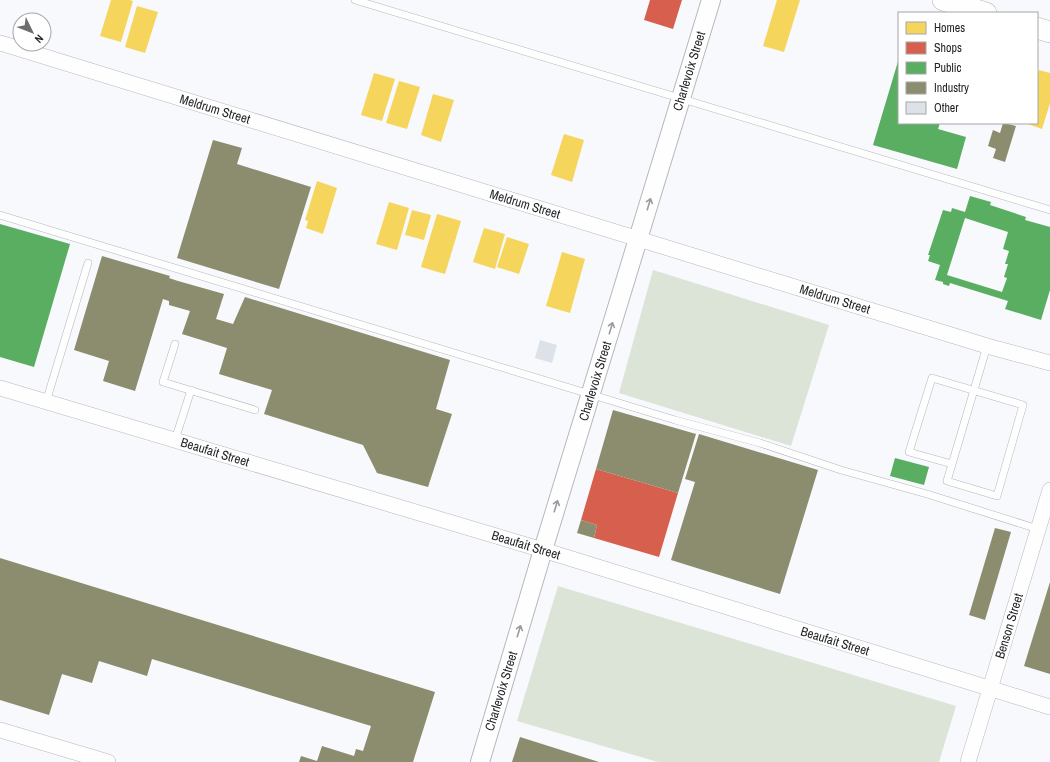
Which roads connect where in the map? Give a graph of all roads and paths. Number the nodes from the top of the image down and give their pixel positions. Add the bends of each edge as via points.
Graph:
1 (355, 0) edge
2 (711, 0) edge
3 (949, 1) edge
4 (983, 12) edge
5 (1038, 28) edge
6 (1050, 32) edge
7 (0, 43) edge
8 (681, 98) junction
9 (1050, 210) edge
10 (0, 215) edge
11 (639, 239) junction
12 (88, 263) dead end
13 (175, 344) dead end
14 (987, 346) junction
15 (1050, 363) edge
16 (0, 388) edge
17 (190, 390) junction
18 (974, 390) junction
19 (591, 394) junction
20 (46, 402) junction
21 (255, 410) dead end
22 (175, 440) junction
23 (952, 464) junction
24 (1050, 490) edge
25 (1038, 529) junction
26 (543, 550) junction
27 (990, 688) junction
28 (1050, 707) edge
29 (0, 730) edge
30 (108, 762) edge
31 (480, 762) edge
32 (968, 762) edge

1 - 8 lane
2 - 8 street, Charlevoix Street
3 - 4 main road
5 - 6 main road
7 - 11 street, Meldrum Street
8 - 9 lane
11 -> 8 street, Charlevoix Street
10 - 19 lane
11 - 14 street, Meldrum Street
19 -> 11 street, Charlevoix Street
12 - 20 lane
13 - 17 lane via 163,382
14 - 15 street, Meldrum Street
14 - 18 lane
16 - 20 street, Beaufait Street
17 - 21 lane
17 - 22 lane
18 - 23 lane
18 - 23 lane via 932,378 909,452
18 - 23 lane via 1023,405 997,496 947,481
19 - 25 lane
26 -> 19 street, Charlevoix Street
20 - 22 street, Beaufait Street
22 - 26 street, Beaufait Street
24 - 25 street, Benson Street
25 - 27 street, Benson Street
26 - 27 street, Beaufait Street
31 -> 26 street, Charlevoix Street
27 - 28 street, Beaufait Street
27 - 32 street, Benson Street
29 - 30 street

